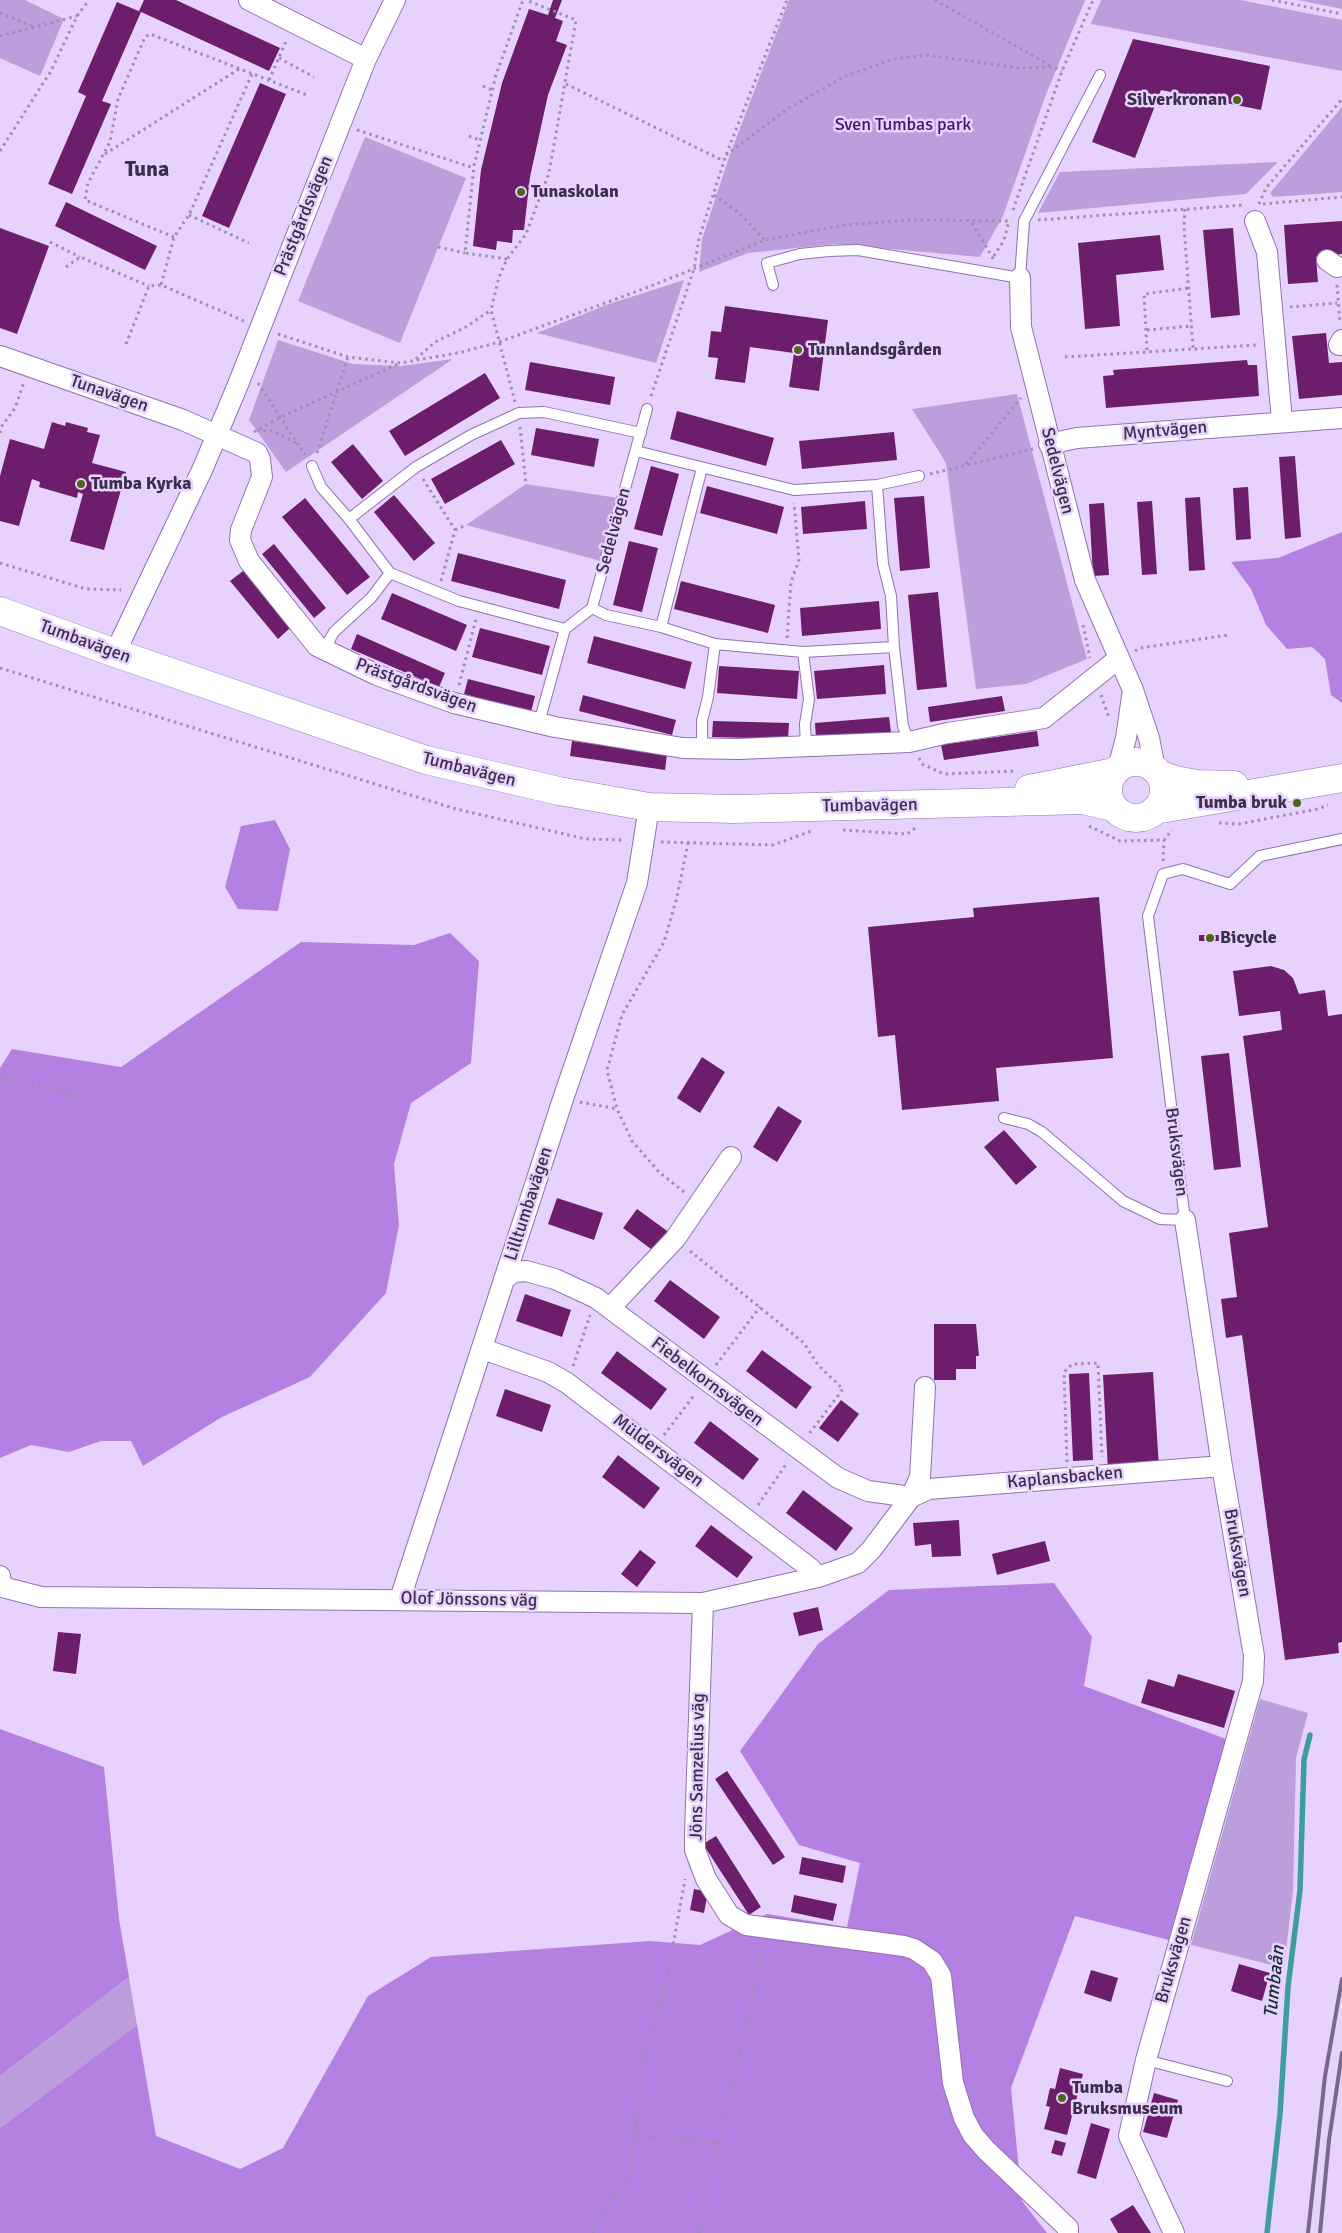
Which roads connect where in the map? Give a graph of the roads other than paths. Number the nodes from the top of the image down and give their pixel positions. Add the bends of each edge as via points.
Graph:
1 (249, 0) edge
2 (396, 0) edge
3 (366, 59) junction
4 (1100, 74) dead end
5 (1255, 221) road end
6 (1020, 278) junction
7 (774, 285) dead end
8 (0, 356) edge
9 (647, 409) road end
10 (1342, 418) edge
11 (1282, 421) junction
12 (641, 433) junction
13 (217, 435) junction
14 (1050, 444) junction
15 (636, 451) junction
16 (312, 466) road end
17 (702, 468) junction
18 (920, 476) road end
19 (877, 485) junction
20 (349, 519) junction
21 (390, 573) junction
22 (592, 608) junction
23 (0, 611) edge
24 (661, 627) junction
25 (565, 629) junction
26 (715, 644) junction
27 (894, 647) junction
28 (324, 650) junction
29 (803, 652) junction
30 (114, 653) junction
31 (1118, 659) junction
32 (1133, 690) junction
33 (539, 723) junction
34 (909, 742) junction
35 (806, 746) junction
36 (702, 748) junction
37 (1342, 767) edge
38 (1116, 770) junction
39 (1157, 772) junction
40 (1342, 778) edge
41 (961, 804) junction
42 (649, 807) junction
43 (1113, 807) junction
44 (1155, 810) junction
45 (1342, 838) edge
46 (1004, 1118) dead end
47 (731, 1157) dead end
48 (1185, 1220) junction
49 (504, 1279) junction
50 (604, 1302) junction
51 (483, 1349) junction
52 (924, 1387) dead end
53 (1222, 1466) junction
54 (911, 1498) junction
55 (0, 1576) edge
56 (818, 1577) junction
57 (400, 1599) junction
58 (703, 1603) junction
59 (1146, 2060) junction
60 (1227, 2081) dead end
61 (1068, 2233) edge
62 (1174, 2233) edge

1 - 3 street
2 - 3 street, Prästgårdsvägen
3 - 13 street, Prästgårdsvägen
4 - 6 lane via 1024,221
5 - 11 street via 1268,252
6 - 7 lane via 858,250 800,254 766,263
6 - 14 street, Sedelvägen via 1020,327
8 - 13 street, Tunavägen
9 - 12 lane, Sedelvägen
10 - 11 street, Myntvägen
11 - 14 street, Myntvägen via 1077,438
12 - 15 lane, Sedelvägen
12 - 20 lane via 544,412 519,413 471,434 416,467
13 - 28 street, Prästgårdsvägen via 256,453 262,469 262,478 241,530 244,551 317,646
13 - 30 street, Prästgårdsvägen
14 - 31 street, Sedelvägen via 1085,580
15 - 17 lane
15 - 22 lane, Sedelvägen
16 - 20 lane via 321,488
17 - 19 lane via 794,490
17 - 24 lane
18 - 19 lane
19 - 27 lane
20 - 21 lane
21 - 25 lane via 459,601
21 - 28 lane via 371,598 334,632
22 - 24 lane via 606,615
22 - 25 lane
23 - 30 main road, Tumbavägen
24 - 26 lane
25 - 33 lane
26 - 29 lane
26 - 36 lane via 702,721
27 - 29 lane
27 - 34 lane via 903,726
28 - 33 street, Prästgårdsvägen via 377,675 454,703
29 - 35 lane via 809,699
30 - 42 main road, Tumbavägen via 426,760 559,791
31 - 32 street, Sedelvägen
31 - 34 street via 1044,718 948,732
32 - 38 street via 1126,738
32 - 39 street, Sedelvägen
33 - 36 street via 683,748
34 - 35 street
35 - 36 street
37 - 39 main road via 1239,785 1197,784
38 - 39 main road via 1135,761 1147,764
38 - 41 main road, Tumbavägen
38 - 43 main road via 1108,790
39 - 44 main road via 1164,792
40 - 44 main road
41 - 42 main road, Tumbavägen via 735,809
41 - 43 main road, Tumbavägen via 1083,800
42 - 49 street, Lilltumbavägen via 637,883
43 - 44 main road via 1140,818
45 - 48 lane, Bruksvägen via 1260,856 1230,884 1184,869 1163,874 1148,916
46 - 48 lane via 1028,1124 1042,1132 1123,1201 1160,1219
47 - 50 street via 675,1239
48 - 53 street, Bruksvägen
49 - 50 street, Fiebelkornsvägen via 514,1272 526,1271 555,1279
49 - 51 street, Lilltumbavägen
50 - 54 street, Fiebelkornsvägen via 797,1449 851,1485
51 - 56 street, Müldersvägen via 548,1372 567,1383
51 - 57 street, Lilltumbavägen
52 - 54 street via 920,1477
53 - 54 street, Kaplansbacken via 929,1489
53 - 59 street, Bruksvägen via 1254,1656 1253,1681
54 - 56 street, Olof Jönssons väg via 858,1563
55 - 57 street, Olof Jönssons väg via 2,1587 41,1597
56 - 58 street, Olof Jönssons väg
57 - 58 street, Olof Jönssons väg
58 - 61 street, Jöns Samzelius väg via 695,1850 699,1864 729,1916 746,1924 904,1946 925,1954 935,1967 942,1985 953,2083 968,2126 986,2150 1068,2228
59 - 60 lane
59 - 62 street, Bruksvägen via 1128,2136

